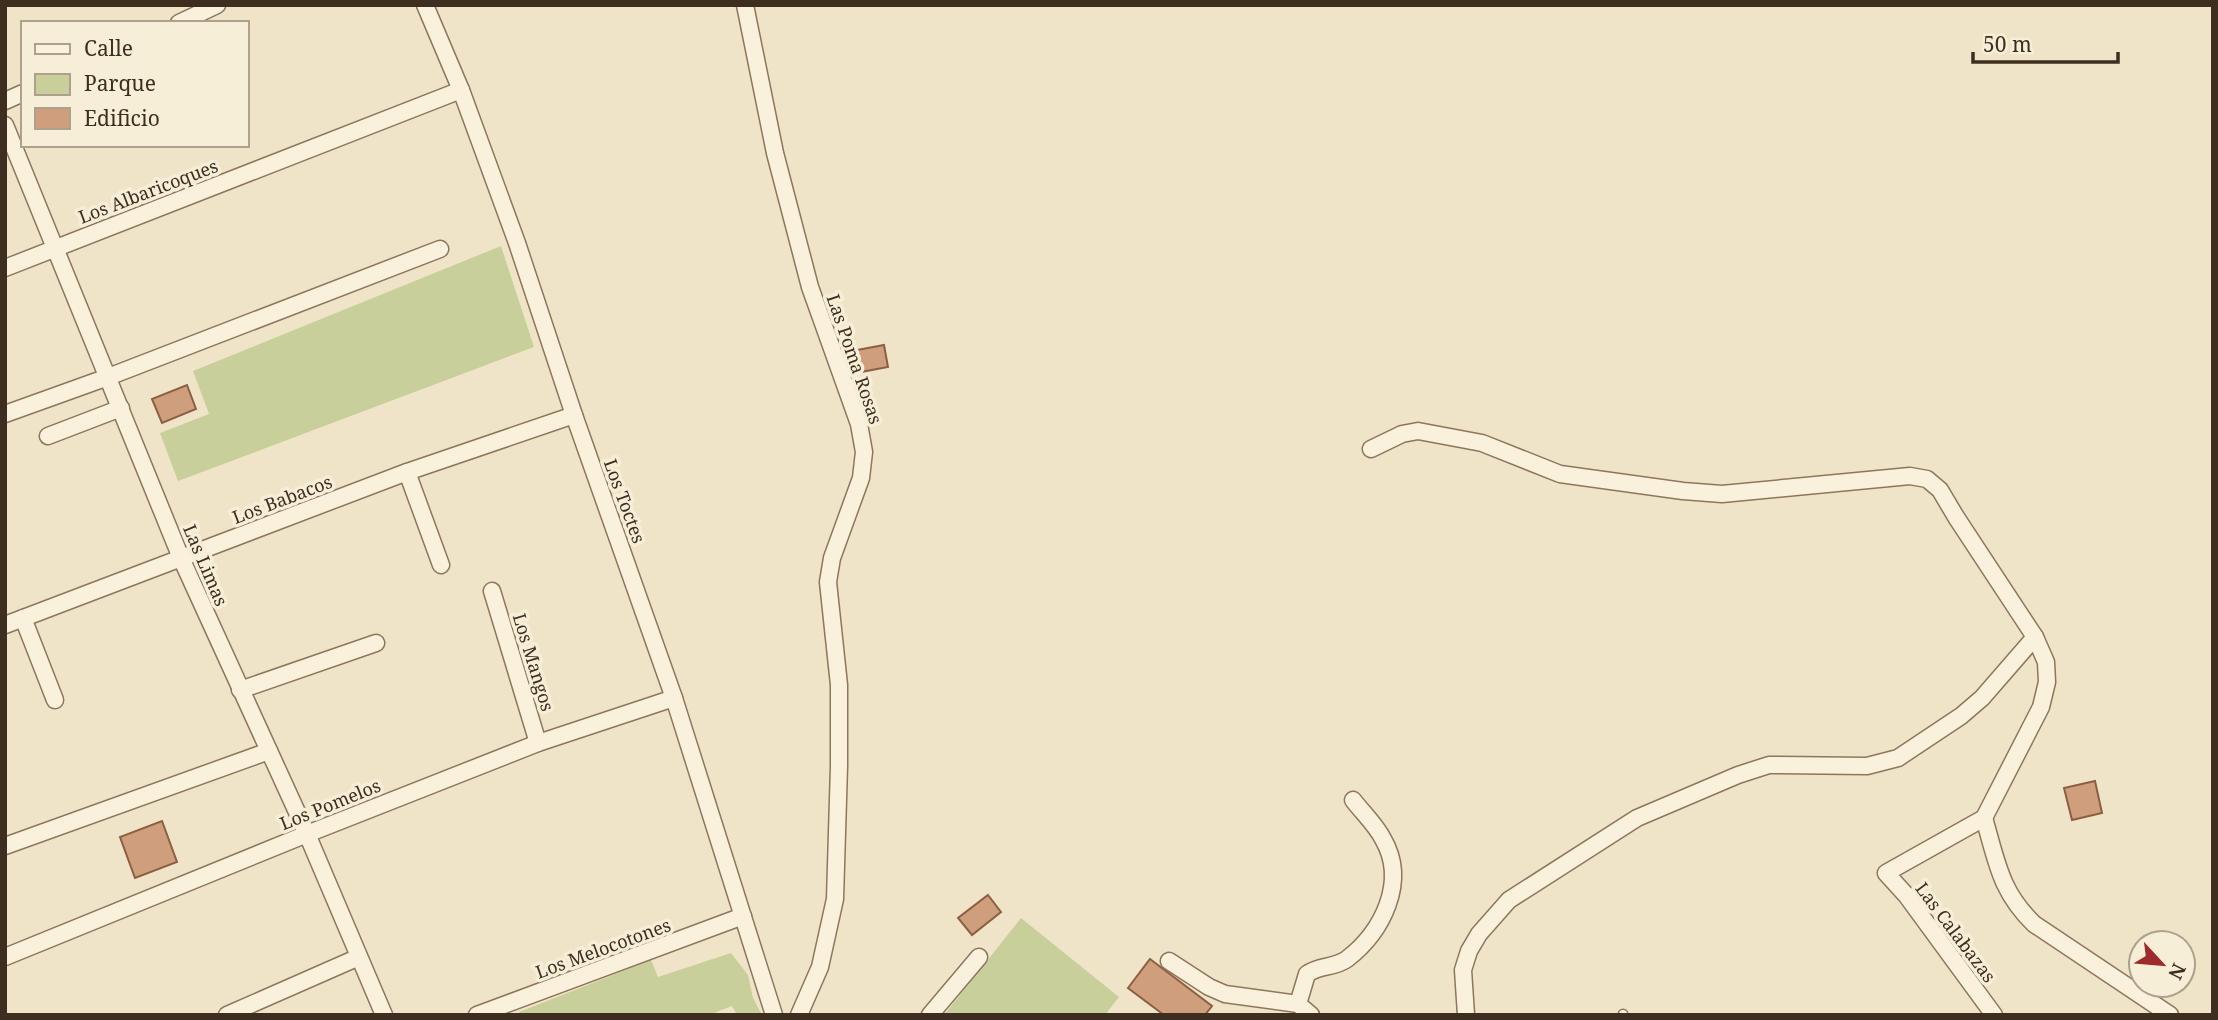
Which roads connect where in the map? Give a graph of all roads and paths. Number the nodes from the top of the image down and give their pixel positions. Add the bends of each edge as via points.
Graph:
1 (217, 5) edge
2 (425, 5) edge
3 (745, 5) edge
4 (183, 21) edge
5 (461, 90) junction
6 (21, 94) edge
7 (5, 101) edge
8 (5, 125) edge
9 (56, 247) junction
10 (440, 249) dead end
11 (5, 268) edge
12 (108, 377) junction
13 (121, 408) junction
14 (5, 414) edge
15 (574, 415) junction
16 (48, 436) dead end
17 (1371, 449) dead end
18 (407, 472) junction
19 (181, 558) junction
20 (441, 565) dead end
21 (492, 592) dead end
22 (23, 618) junction
23 (5, 625) edge
24 (2035, 637) junction
25 (376, 643) dead end
26 (240, 690) junction
27 (674, 698) junction
28 (55, 700) dead end
29 (538, 743) junction
30 (269, 751) junction
31 (1353, 800) dead end
32 (1984, 818) junction
33 (307, 834) junction
34 (5, 846) edge
35 (743, 916) junction
36 (5, 957) edge
37 (359, 957) junction
38 (979, 957) dead end
39 (1169, 961) dead end
40 (1304, 1009) edge
41 (227, 1015) edge
42 (384, 1015) edge
43 (477, 1015) edge
44 (774, 1015) edge
45 (799, 1015) edge
46 (930, 1015) edge
47 (1466, 1015) edge
48 (1994, 1015) edge
49 (2170, 1015) edge

1 - 4 street
2 - 5 street, Los Toctes
3 - 45 street, Las Poma Rosas via 775,153 810,286 859,424 864,452 861,478 828,582 839,685 835,899 820,967
5 - 9 street, Los Albaricoques
5 - 15 street, Los Toctes
6 - 7 street
8 - 9 street, Las Limas
9 - 11 street, Los Albaricoques
9 - 12 street, Las Limas
10 - 12 street
12 - 13 street, Las Limas
12 - 14 street
13 - 16 street
13 - 19 street, Las Limas
15 - 18 street, Los Babacos
15 - 27 street, Los Toctes
17 - 24 street via 1418,430 1482,443 1560,474 1722,494 1870,478 1927,479 1940,490
18 - 19 street, Los Babacos
18 - 20 street
19 - 22 street, Los Babacos
19 - 26 street, Las Limas
21 - 29 street, Los Mangos
22 - 23 street, Los Babacos
22 - 28 street
24 - 32 street via 2046,662 2041,707
24 - 47 street via 1982,698 1898,758 1867,766 1769,765 1738,775 1637,818 1509,900 1469,951 1463,970
25 - 26 street
26 - 30 street, Las Limas
27 - 29 street, Los Pomelos
27 - 35 street, Los Toctes
29 - 33 street, Los Pomelos
30 - 33 street, Las Limas
30 - 34 street
31 - 40 street via 1384,839 1392,893 1385,916 1345,961 1307,974
32 - 48 street, Las Calabazas via 1886,873
32 - 49 street via 2005,888 2018,909
33 - 36 street, Los Pomelos
33 - 37 street, Las Limas
35 - 43 street, Los Melocotones
35 - 44 street, Los Toctes
37 - 41 street
37 - 42 street, Las Limas
38 - 46 street
39 - 40 street via 1225,994

